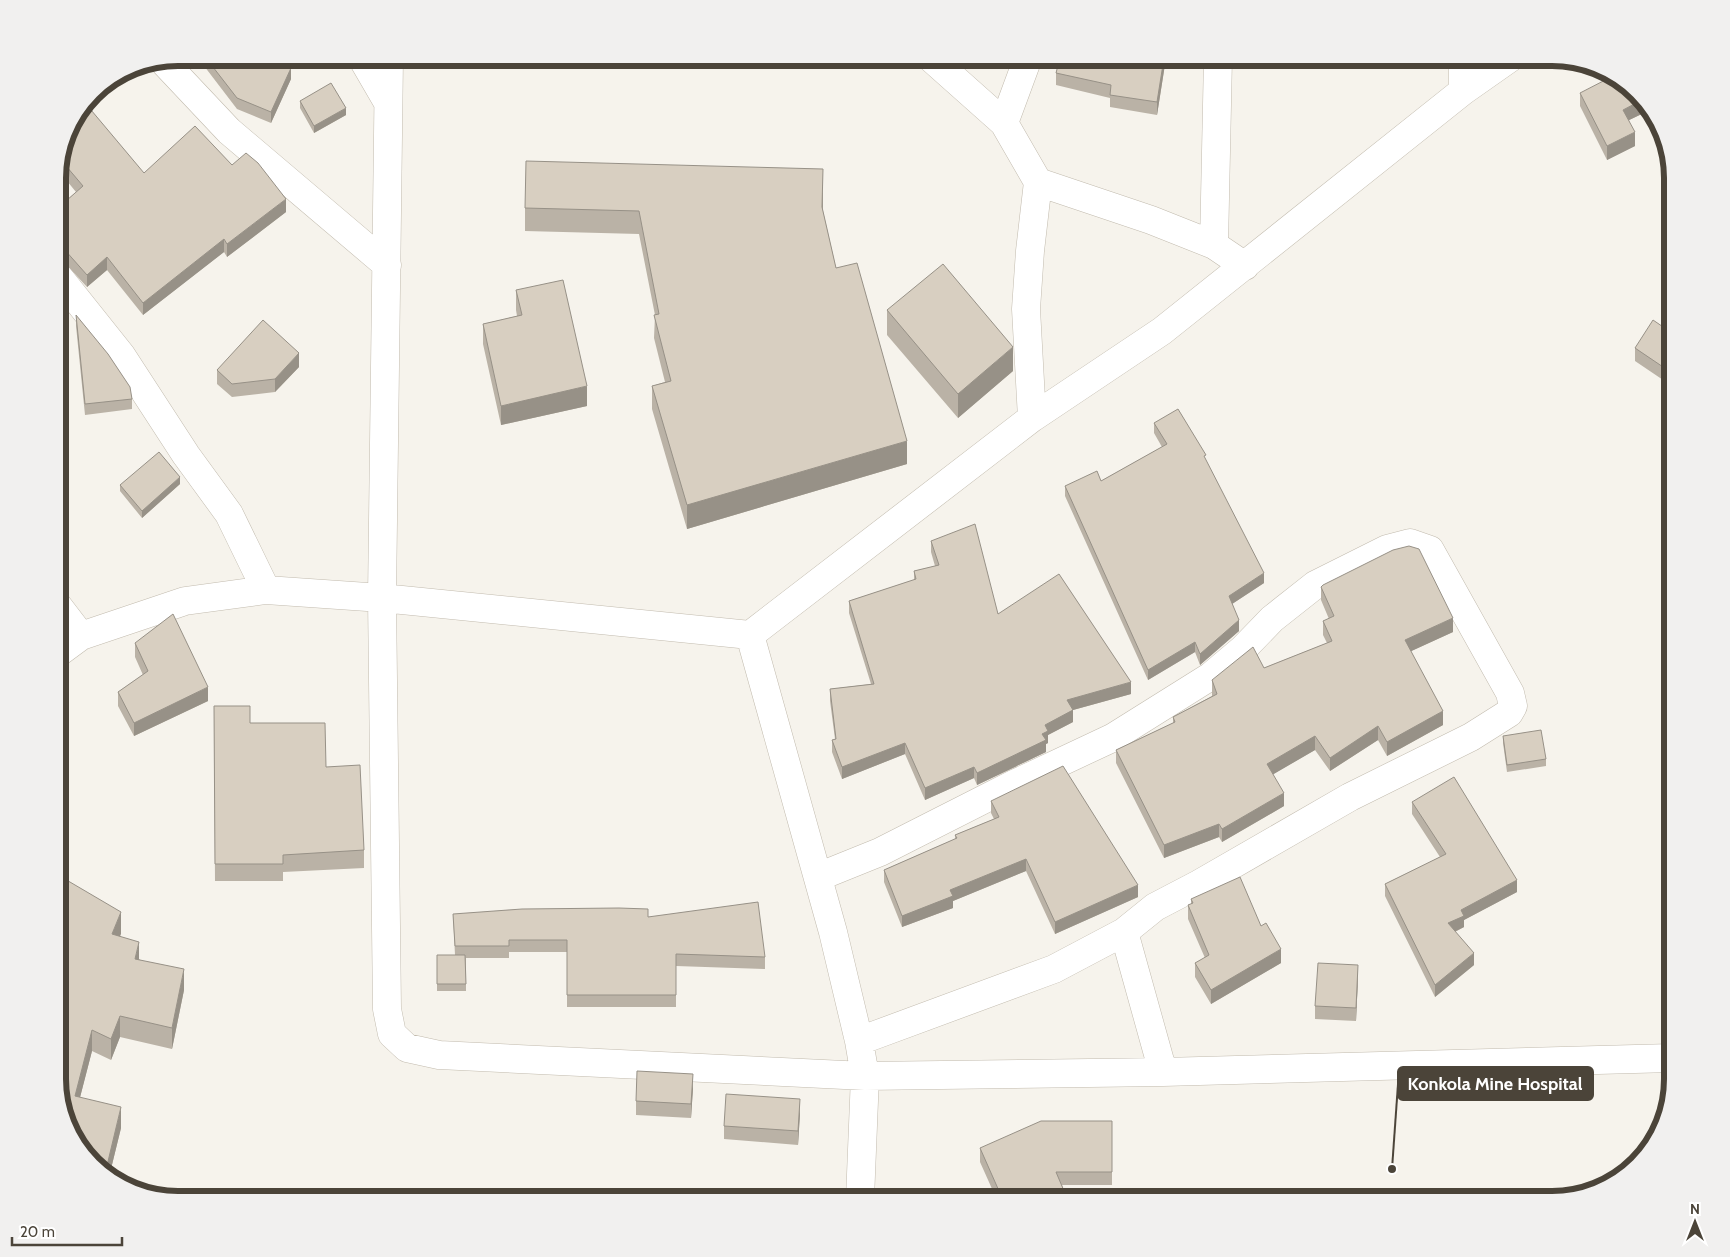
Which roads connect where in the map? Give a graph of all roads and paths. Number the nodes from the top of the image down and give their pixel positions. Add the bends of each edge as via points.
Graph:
1 (170, 66) edge
2 (367, 66) edge
3 (389, 66) edge
4 (940, 66) edge
5 (1025, 66) edge
6 (1218, 66) edge
7 (1463, 66) edge
8 (1499, 66) edge
9 (1463, 91) junction
10 (388, 102) junction
11 (1004, 123) junction
12 (1038, 182) junction
13 (1214, 245) junction
14 (387, 265) junction
15 (1245, 266) junction
16 (66, 286) edge
17 (1032, 418) junction
18 (266, 590) junction
19 (382, 598) junction
20 (66, 616) edge
21 (750, 635) junction
22 (81, 636) junction
23 (66, 647) edge
24 (818, 877) junction
25 (1124, 932) junction
26 (859, 1041) junction
27 (1664, 1058) edge
28 (1163, 1072) junction
29 (865, 1076) junction
30 (860, 1191) edge

1 - 14 street via 229,130
2 - 10 street
3 - 10 street
4 - 11 street
5 - 11 street
6 - 13 street
7 - 9 street
8 - 9 street
9 - 15 street
10 - 14 street
11 - 12 street
12 - 13 street
12 - 17 street via 1026,309
13 - 15 street
14 - 19 street
15 - 17 street via 1162,330
16 - 18 street via 121,355 229,514
17 - 21 street
18 - 19 street
18 - 22 street via 185,601
19 - 21 street
19 - 29 street via 387,1009 392,1034 407,1048 439,1055
20 - 22 street
21 - 24 street
22 - 23 street
24 - 25 street via 880,852 1112,738 1211,676 1244,649 1272,619 1315,585 1387,549 1410,543 1430,550 1510,693 1513,706 1509,713 1471,737 1350,797 1155,907
24 - 26 street
25 - 26 street via 1054,969
25 - 28 street
26 - 29 street
27 - 28 street
28 - 29 street
29 - 30 street

